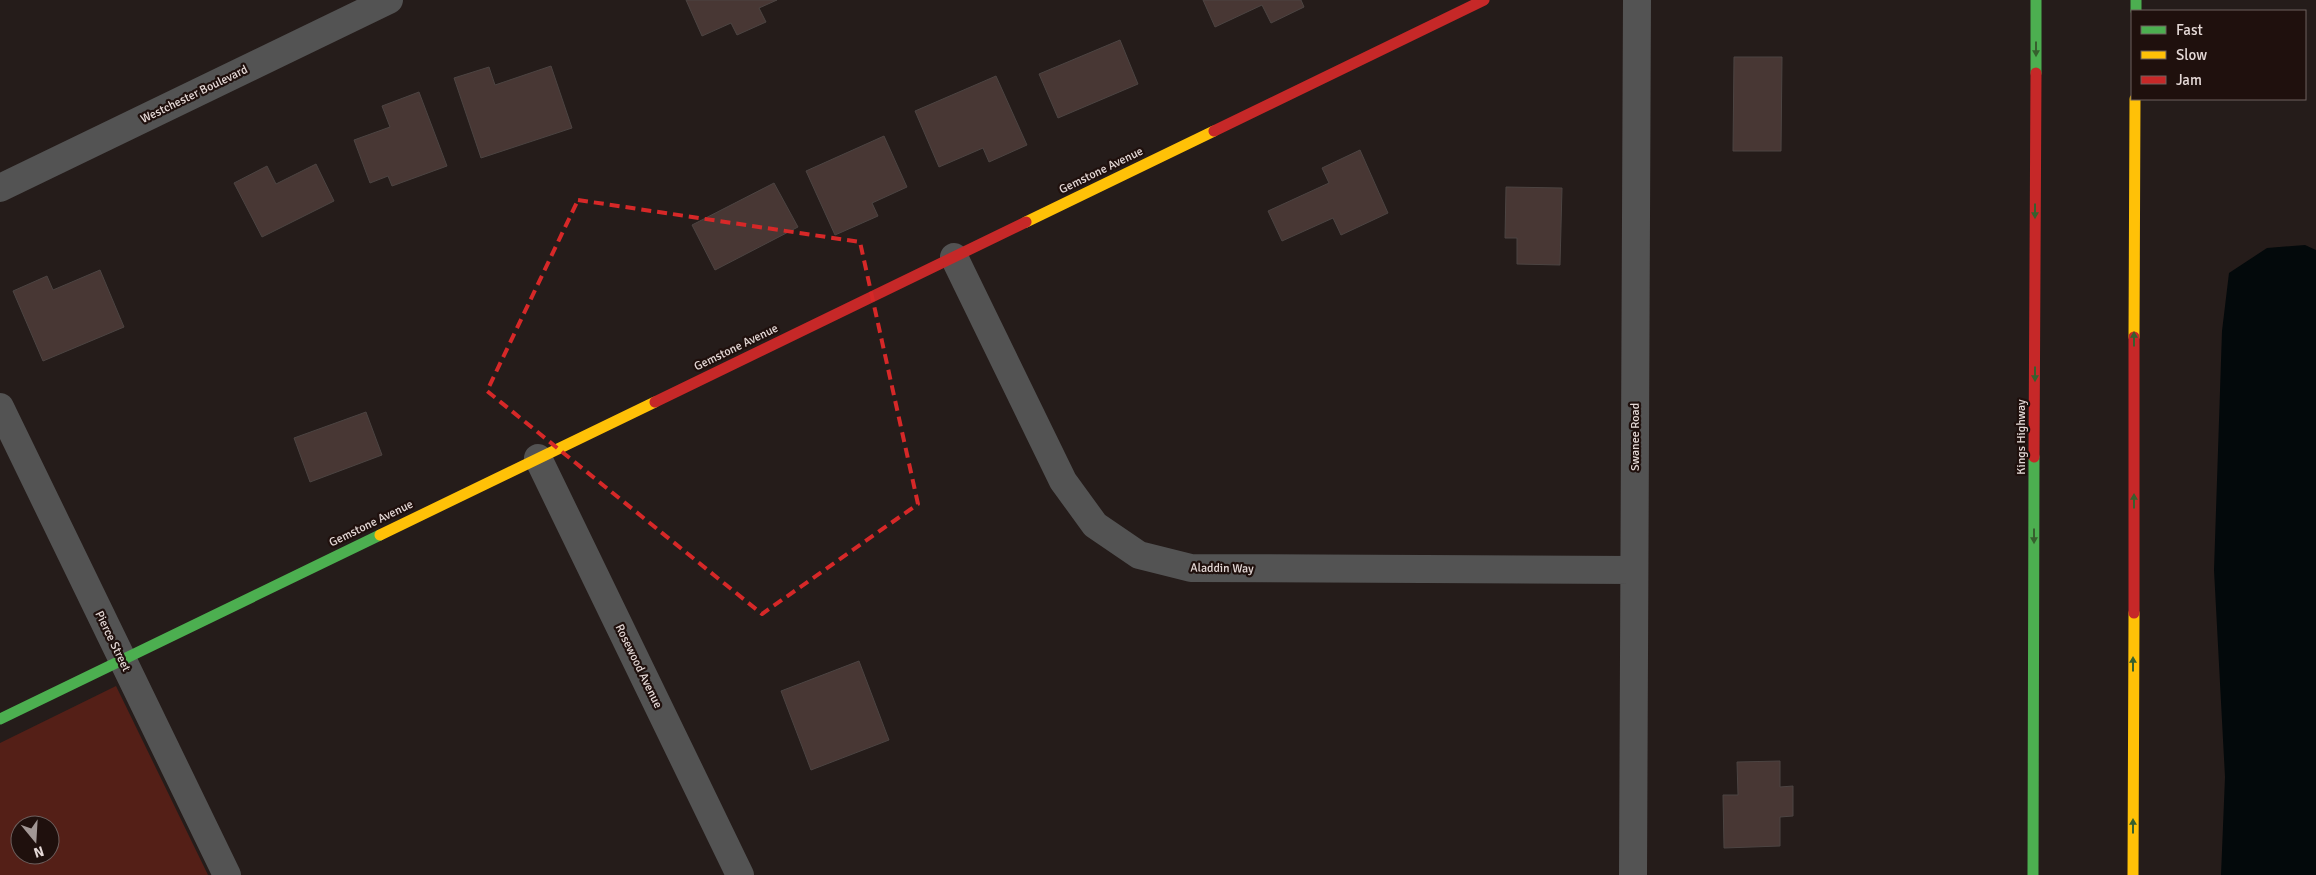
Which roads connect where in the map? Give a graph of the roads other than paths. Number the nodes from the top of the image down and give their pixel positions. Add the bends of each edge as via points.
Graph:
1 (389, 0) edge
2 (1484, 0) edge
3 (1637, 0) edge
4 (2036, 0) edge
5 (2135, 100) edge
6 (0, 188) edge
7 (954, 257) junction
8 (0, 407) edge
9 (538, 458) junction
10 (1634, 570) junction
11 (122, 659) junction
12 (0, 718) edge
13 (227, 875) edge
14 (740, 875) edge
15 (1633, 875) edge
16 (2033, 875) edge
17 (2133, 875) edge

1 - 6 street, Westchester Boulevard
2 - 7 main road, Gemstone Avenue
3 - 10 street, Swanee Road
4 -> 16 main road, Kings Highway
17 -> 5 main road
7 - 9 main road, Gemstone Avenue
7 - 10 street, Aladdin Way via 1063,482 1095,525 1139,555 1191,568
8 - 11 street, Pierce Street
9 - 11 main road, Gemstone Avenue
9 - 14 street, Rosewood Avenue
10 - 15 street, Swanee Road
11 - 12 main road, Gemstone Avenue
11 - 13 street, Pierce Street

